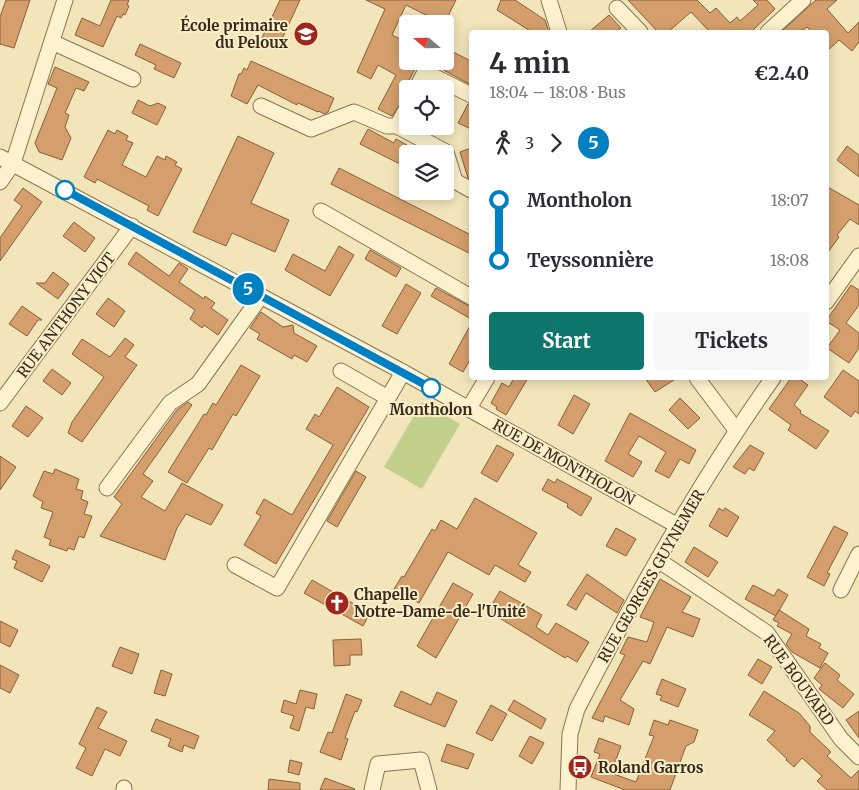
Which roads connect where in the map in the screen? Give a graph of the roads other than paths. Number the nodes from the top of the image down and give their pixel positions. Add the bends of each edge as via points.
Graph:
1 (65, 0) edge
2 (549, 0) edge
3 (803, 0) edge
4 (617, 8) dead end
5 (558, 30) edge
6 (638, 30) edge
7 (770, 30) edge
8 (52, 42) junction
9 (133, 79) dead end
10 (421, 80) edge
11 (441, 80) edge
12 (454, 86) edge
13 (469, 94) edge
14 (260, 106) dead end
15 (399, 122) edge
16 (397, 126) junction
17 (7, 160) edge
18 (0, 182) edge
19 (469, 189) edge
20 (321, 211) dead end
21 (132, 226) junction
22 (859, 256) edge
23 (261, 296) junction
24 (469, 296) edge
25 (829, 298) edge
26 (341, 371) dead end
27 (403, 372) junction
28 (486, 380) edge
29 (698, 380) edge
30 (772, 380) edge
31 (388, 398) junction
32 (0, 403) edge
33 (469, 408) junction
34 (736, 430) junction
35 (107, 488) dead end
36 (678, 526) junction
37 (859, 554) edge
38 (658, 560) junction
39 (234, 565) dead end
40 (840, 590) dead end
41 (859, 757) edge
42 (372, 790) edge
43 (429, 790) edge
44 (568, 790) edge

1 - 8 street
2 - 5 street
3 - 7 street
4 - 6 street
8 - 9 street
8 - 17 street
10 - 11 street via 425,72
12 - 13 street
14 - 16 street via 311,129 354,112 386,126
15 - 16 street
16 - 19 street via 446,152 455,181
17 - 18 street
17 - 21 street, RUE DE MONTHOLON
20 - 24 street
21 - 23 street, RUE DE MONTHOLON
21 - 32 street, RUE ANTHONY VIOT
22 - 25 street
23 - 27 street, RUE DE MONTHOLON
23 - 35 street via 198,384 170,403
26 - 31 street
27 - 31 street
27 - 33 street, RUE DE MONTHOLON
28 - 33 street
29 - 34 street
30 - 34 street, RUE GEORGES GUYNEMER
31 - 39 street via 277,588
33 - 36 street, RUE DE MONTHOLON
34 - 36 street, RUE GEORGES GUYNEMER
36 - 38 street, RUE GEORGES GUYNEMER
37 - 40 street
38 - 41 street, RUE BOUVARD via 767,633 841,739
38 - 44 street, RUE GEORGES GUYNEMER via 577,709 570,734
42 - 43 street via 378,764 420,760

